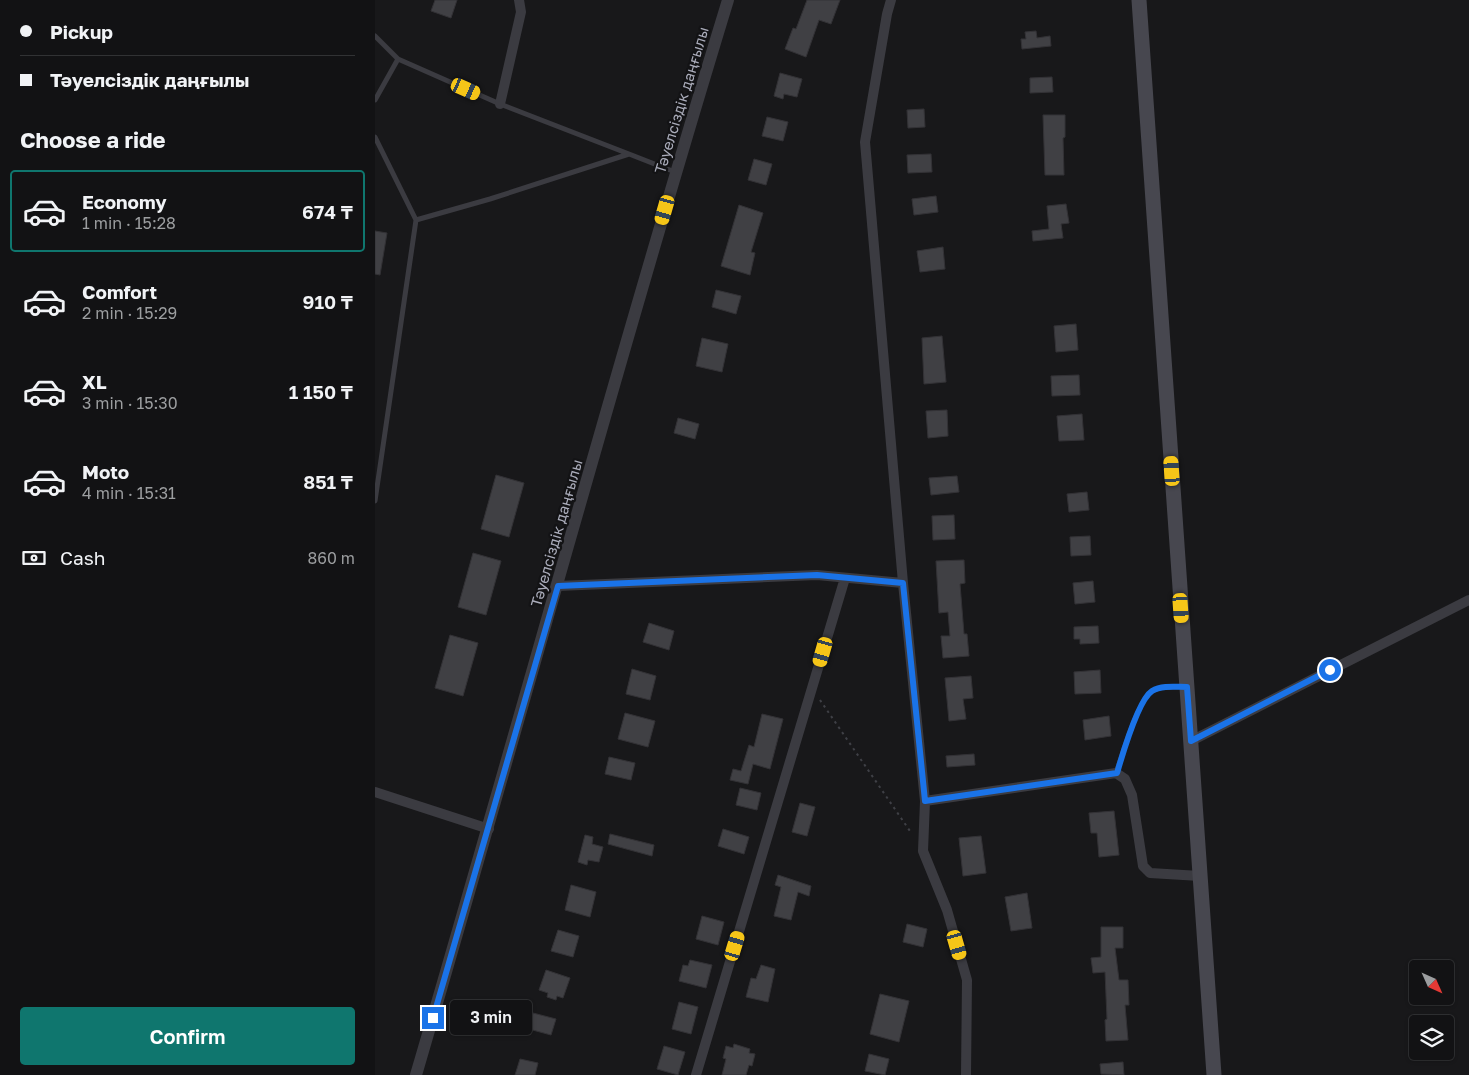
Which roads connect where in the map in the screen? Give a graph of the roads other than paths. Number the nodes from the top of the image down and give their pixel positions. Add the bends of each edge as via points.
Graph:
1 (519, 0) edge
2 (728, 0) edge
3 (891, 0) edge
4 (1139, 0) edge
5 (375, 36) edge
6 (398, 59) junction
7 (375, 100) edge
8 (500, 104) junction
9 (375, 137) edge
10 (629, 154) junction
11 (676, 172) junction
12 (416, 220) junction
13 (375, 502) edge
14 (845, 578) junction
15 (903, 583) junction
16 (558, 586) junction
17 (1469, 600) edge
18 (1187, 687) junction
19 (1191, 741) junction
20 (1117, 773) junction
21 (375, 792) edge
22 (925, 801) junction
23 (489, 829) junction
24 (1200, 876) junction
25 (417, 1075) edge
26 (696, 1075) edge
27 (966, 1075) edge
28 (1214, 1075) edge

1 - 8 street via 521,12
2 - 11 street, Тәуелсіздік даңғылы
3 - 15 street via 865,142
4 - 18 main road
5 - 6 lane
6 - 7 lane
6 - 8 lane
8 - 10 lane
9 - 12 lane
10 - 11 lane
10 - 12 lane
11 - 16 street, Тәуелсіздік даңғылы
12 - 13 lane
14 - 15 street
14 - 16 street via 817,575
14 - 26 street
15 - 22 street
16 - 23 street, Тәуелсіздік даңғылы
17 - 19 street
18 - 19 main road
18 - 20 lane via 1164,687 1151,692 1137,714
19 - 24 main road
20 - 22 street
20 - 24 street via 1125,779 1132,795 1143,866 1150,873
21 - 23 street
22 - 27 street via 923,851 947,910 967,980
23 - 25 street, Тәуелсіздік даңғылы
24 - 28 main road

